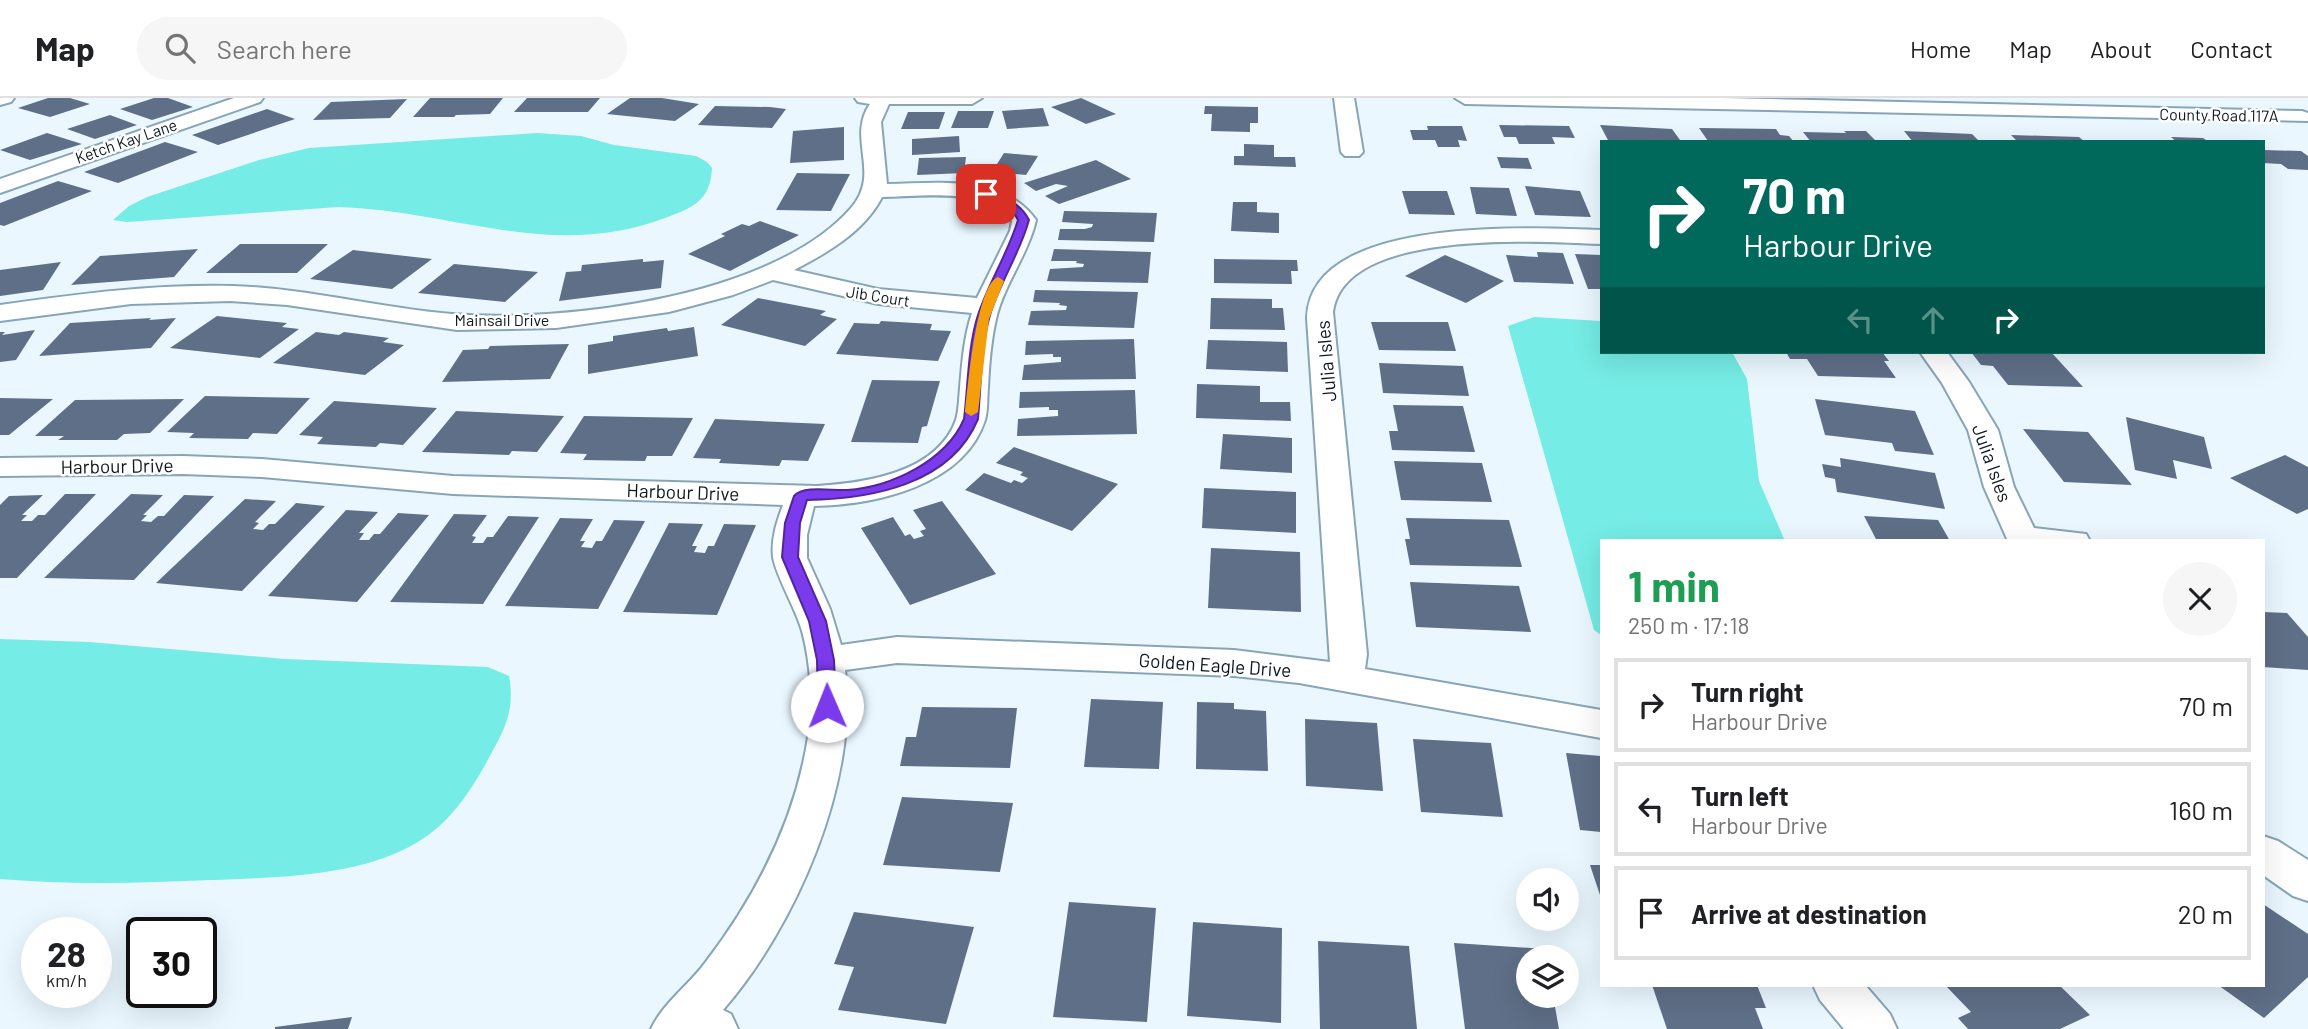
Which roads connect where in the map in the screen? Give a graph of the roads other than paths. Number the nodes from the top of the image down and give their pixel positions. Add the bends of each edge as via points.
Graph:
1 (253, 98) edge
2 (865, 98) edge
3 (972, 98) edge
4 (1344, 98) edge
5 (1465, 98) edge
6 (2272, 98) edge
7 (883, 99) edge
8 (2305, 119) edge
9 (1352, 152) dead end
10 (0, 186) edge
11 (874, 191) junction
12 (1600, 237) edge
13 (772, 272) junction
14 (987, 306) junction
15 (0, 313) edge
16 (1934, 354) edge
17 (0, 467) edge
18 (801, 496) junction
19 (2024, 539) edge
20 (825, 660) junction
21 (1346, 678) junction
22 (1600, 724) edge
23 (2265, 854) edge
24 (2308, 883) edge
25 (1838, 987) edge
26 (692, 1024) edge
27 (1873, 1029) edge

1 - 10 street, Ketch Kay Lane
2 - 7 street
3 - 7 street
4 - 9 street
5 - 8 street, County Road 117A
6 - 8 street
7 - 11 street via 871,121 878,173
11 - 13 street, Mainsail Drive via 842,229
11 - 14 street, Harbour Drive via 970,192 1000,199 1019,211 1024,220 1022,233
12 - 21 street, Julia Isles via 1488,234 1416,241 1358,264 1334,282 1322,303 1321,324 1349,654
13 - 14 street, Jib Court via 851,293
13 - 15 street, Mainsail Drive via 668,304 550,321 457,321 233,294 136,298
14 - 18 street, Harbour Drive via 971,419 953,448 933,465 880,488 850,495
16 - 19 street, Julia Isles via 1983,430 1999,487
17 - 18 street, Harbour Drive via 223,466 453,485
18 - 20 street via 790,557 817,621
20 - 21 street, Golden Eagle Drive via 884,651 929,651 1234,663
20 - 26 street via 828,700 822,759 797,847 778,890
21 - 22 street, Golden Eagle Drive
23 - 24 street
25 - 27 street

